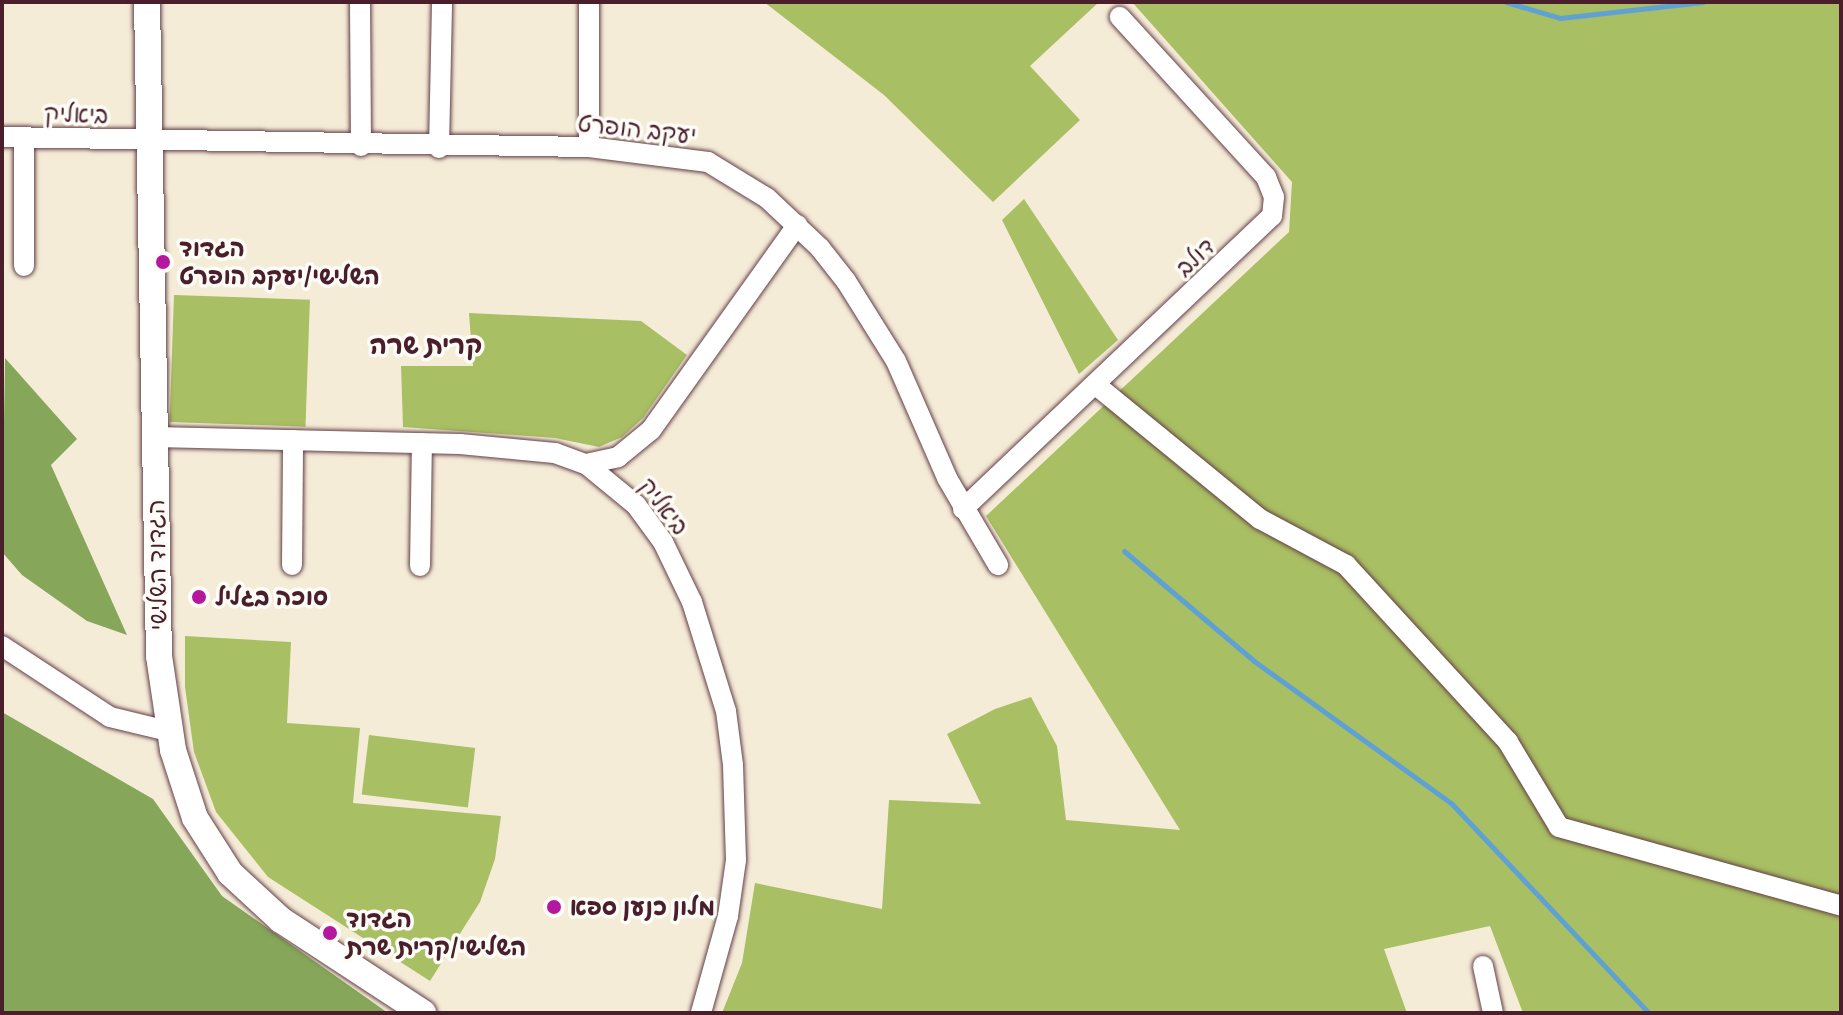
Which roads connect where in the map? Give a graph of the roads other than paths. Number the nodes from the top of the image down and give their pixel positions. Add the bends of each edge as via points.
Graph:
1 (147, 2) edge
2 (360, 2) edge
3 (442, 2) edge
4 (589, 2) edge
5 (1120, 17) dead end
6 (2, 137) edge
7 (24, 138) junction
8 (149, 142) junction
9 (361, 146) junction
10 (589, 147) junction
11 (439, 148) junction
12 (797, 225) junction
13 (24, 266) dead end
14 (1096, 385) junction
15 (155, 437) junction
16 (293, 440) junction
17 (422, 443) junction
18 (586, 464) junction
19 (963, 509) junction
20 (292, 565) dead end
21 (998, 565) dead end
22 (420, 566) dead end
23 (2, 646) edge
24 (168, 731) junction
25 (1841, 906) edge
26 (1483, 966) dead end
27 (423, 1013) edge
28 (701, 1013) edge
29 (1493, 1013) edge

1 - 8 street, הגדוד השלישי
2 - 9 street
3 - 11 street
4 - 10 street
5 - 14 street, דולב via 1248,155 1274,197 1272,216 1255,237
6 - 7 street, ביאליק
7 - 8 street, ביאליק
7 - 13 street
8 - 9 street, יעקב הופרט
8 - 15 street, הגדוד השלישי
9 - 11 street, יעקב הופרט
10 - 11 street, יעקב הופרט
10 - 12 street, יעקב הופרט via 708,162 756,191
12 - 18 street via 651,430 618,457
12 - 19 street, יעקב הופרט via 846,281 896,361
14 - 19 street, דולב
14 - 25 street via 1260,519 1346,565 1508,742 1559,827
15 - 16 street, ביאליק
15 - 24 street, הגדוד השלישי via 159,656
16 - 17 street, ביאליק
16 - 20 street
17 - 18 street, ביאליק via 555,453
17 - 22 street
18 - 28 street, ביאליק via 636,505 663,542 692,602 726,711 736,860 722,942
19 - 21 street, יעקב הופרט
23 - 24 street via 110,717
24 - 27 street, הגדוד השלישי via 195,818 230,873 281,920
26 - 29 street

